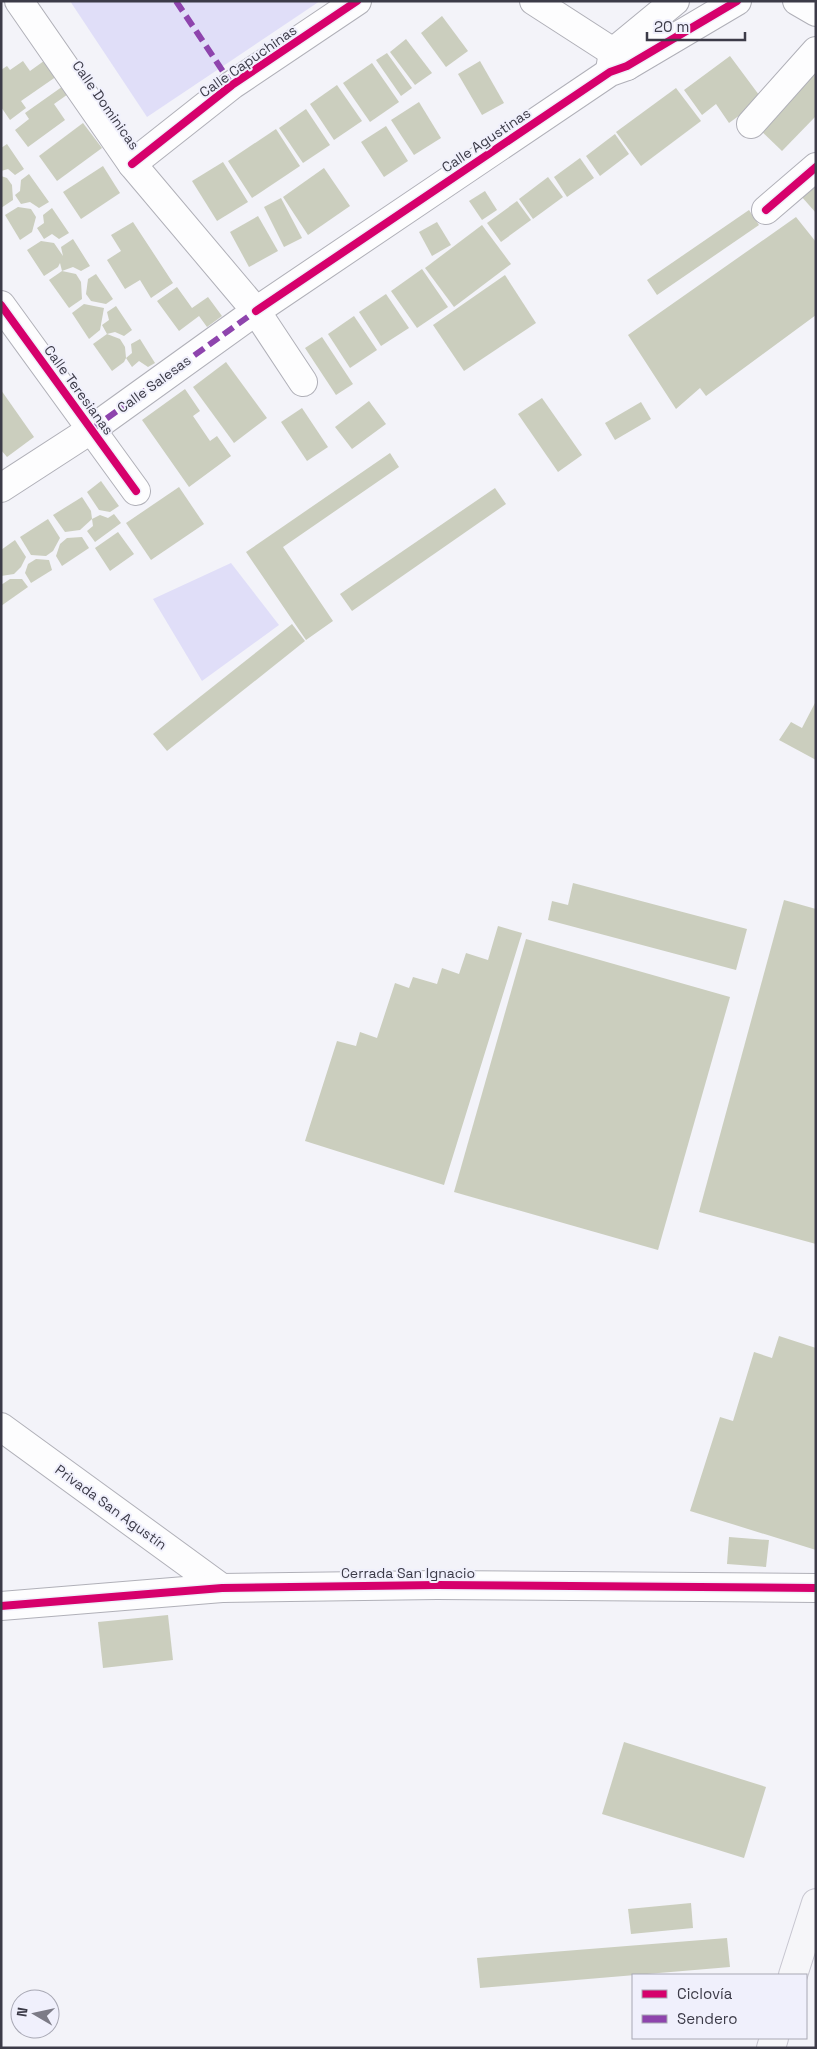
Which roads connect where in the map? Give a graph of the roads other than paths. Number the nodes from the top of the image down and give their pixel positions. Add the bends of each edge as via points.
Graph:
1 (19, 1) edge
2 (358, 1) edge
3 (534, 1) edge
4 (675, 1) edge
5 (737, 1) edge
6 (797, 1) edge
7 (816, 12) edge
8 (816, 51) edge
9 (617, 63) junction
10 (751, 124) dead end
11 (132, 164) junction
12 (816, 167) edge
13 (766, 210) dead end
14 (1, 305) edge
15 (256, 311) junction
16 (303, 382) dead end
17 (92, 429) junction
18 (1, 488) edge
19 (136, 491) dead end
20 (1, 1427) edge
21 (222, 1588) junction
22 (816, 1588) edge
23 (1, 1606) edge
24 (816, 1903) edge
25 (793, 1974) edge

1 - 11 street, Calle Dominicas
2 - 11 street, Calle Capuchinas via 232,85
3 - 9 street
4 - 9 street, Calle Agustinas
5 - 9 street, Calle Agustinas
6 - 7 street
8 - 10 street
9 - 15 street, Calle Agustinas
11 - 15 street, Calle Dominicas
12 - 13 street
14 - 17 street, Calle Teresianas
15 - 16 street, Calle Dominicas
15 - 17 street, Calle Salesas
17 - 18 street, Calle Salesas
17 - 19 street, Calle Teresianas
20 - 21 street, Privada San Agustín
21 - 22 street, Cerrada San Ignacio via 438,1585
21 - 23 street, Cerrada San Ignacio
24 - 25 main road

